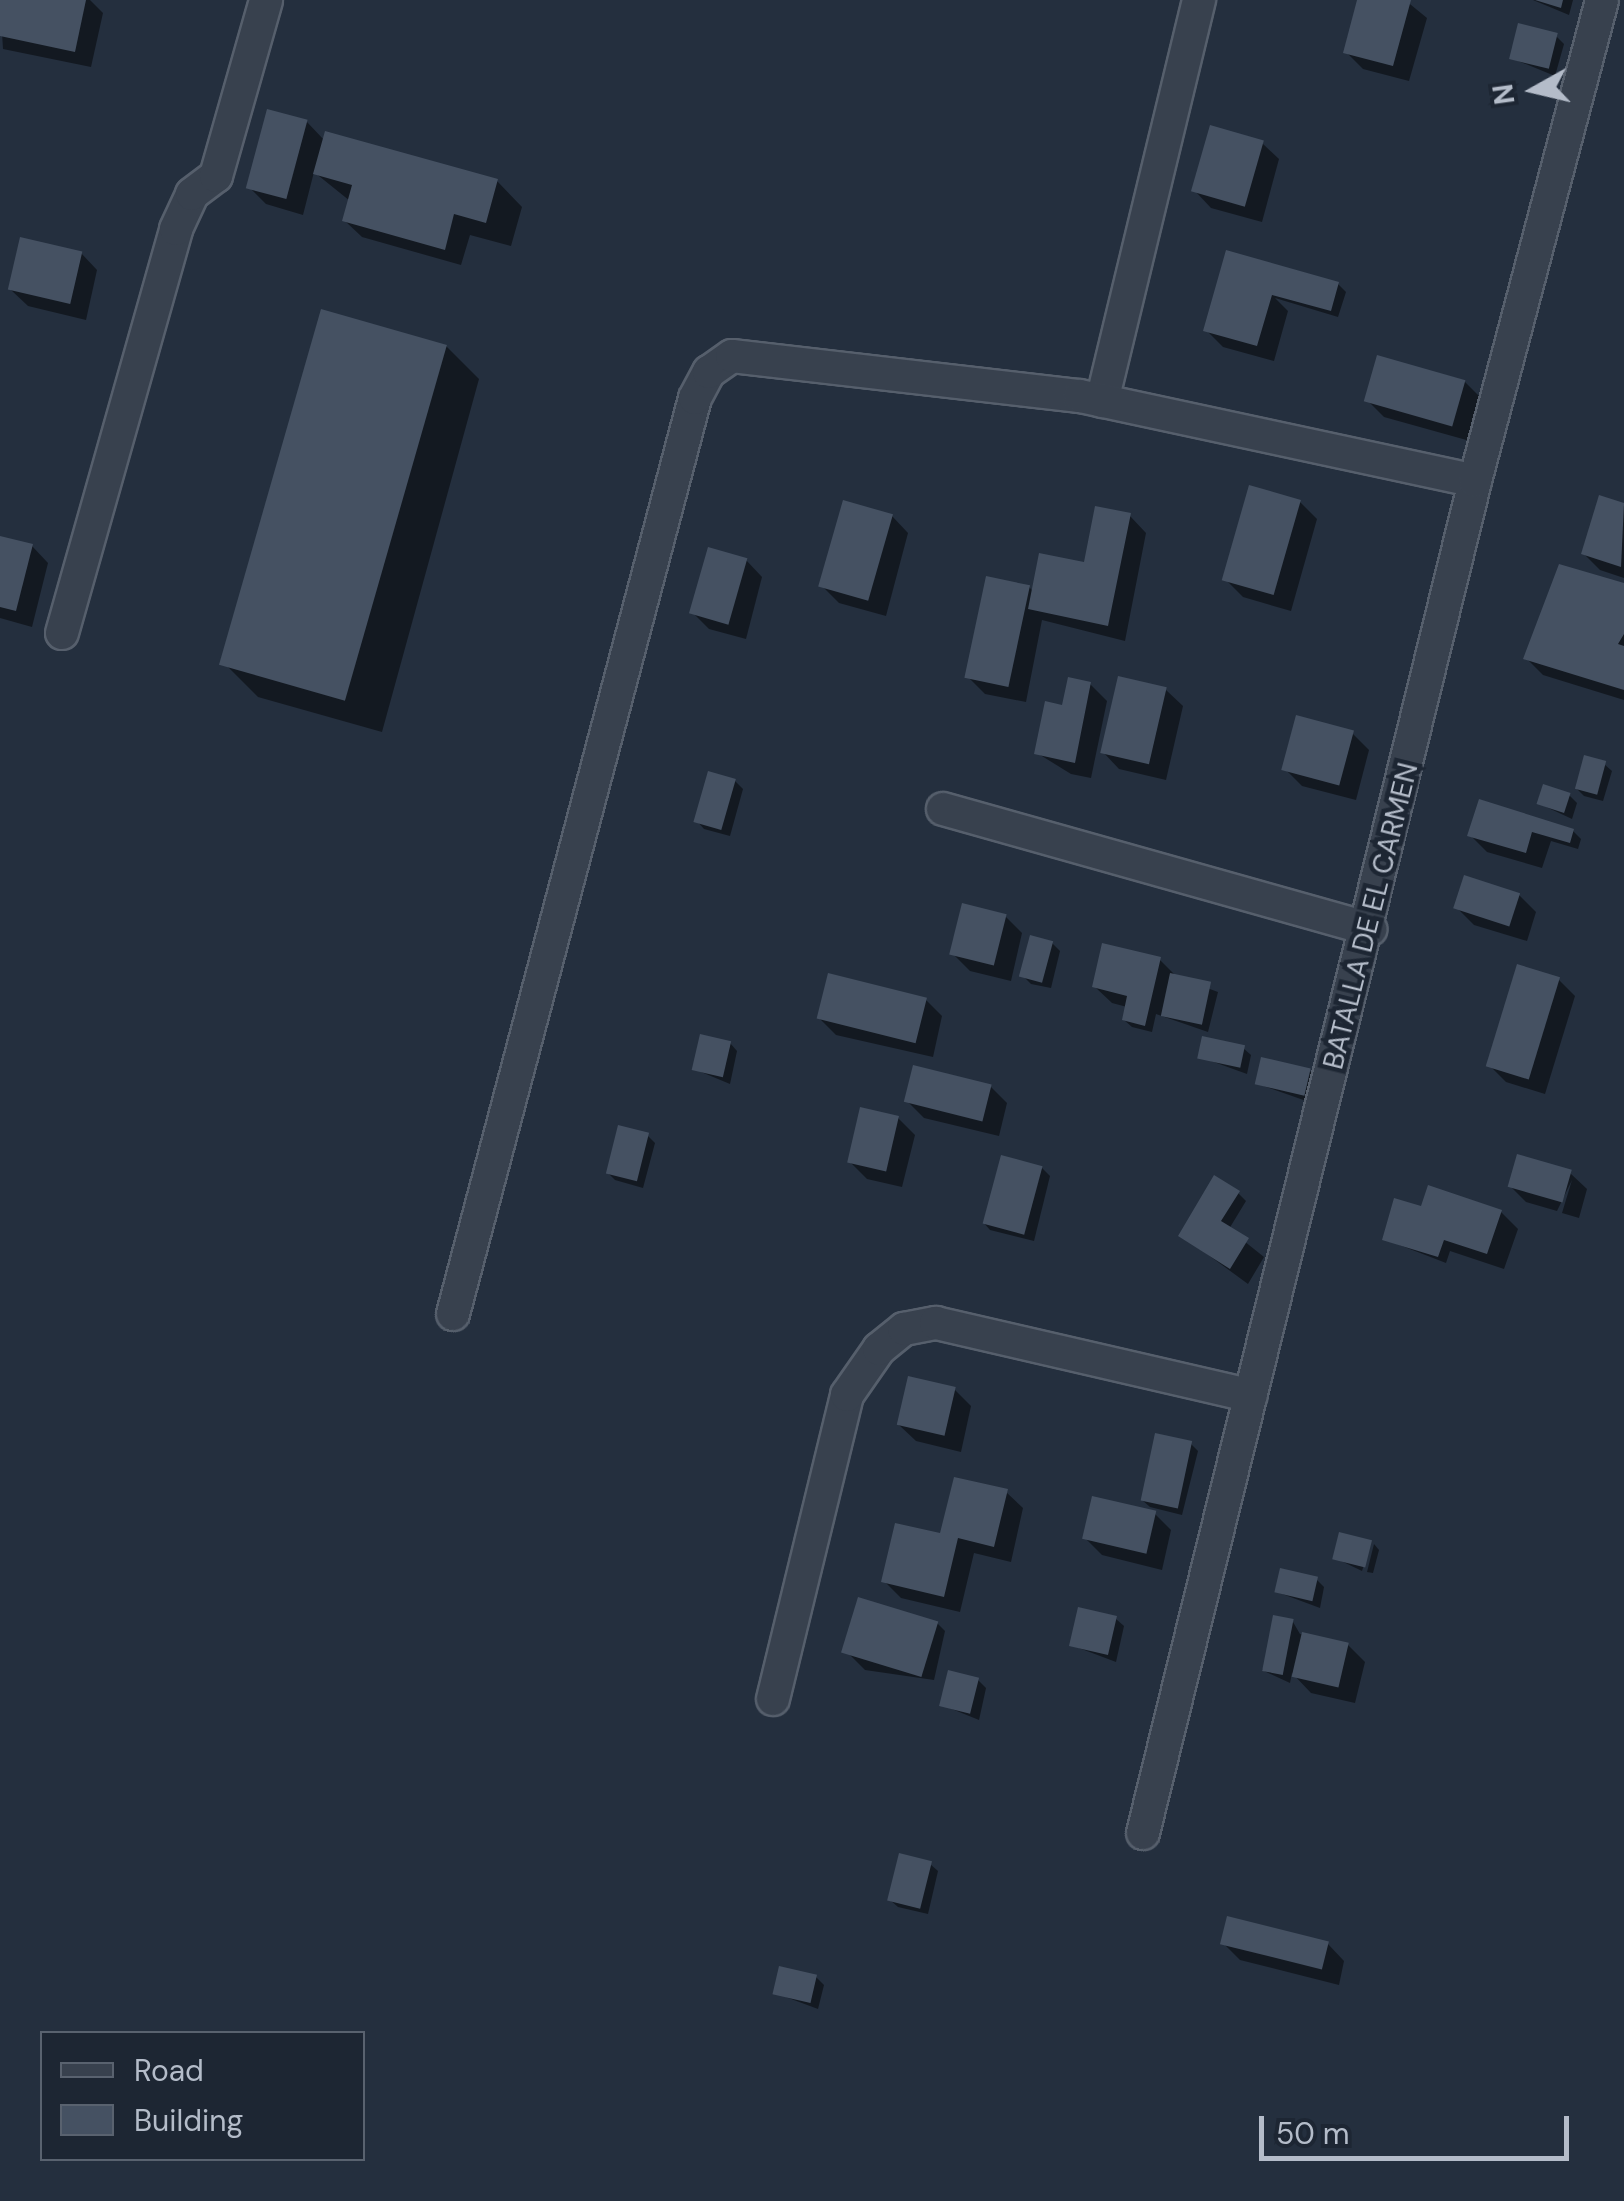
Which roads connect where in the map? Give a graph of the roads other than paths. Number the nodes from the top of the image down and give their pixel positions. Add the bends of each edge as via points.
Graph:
1 (266, 0) edge
2 (1199, 0) edge
3 (1602, 0) edge
4 (1102, 401) junction
5 (1475, 482) junction
6 (62, 633) dead end
7 (943, 809) dead end
8 (1370, 930) junction
9 (453, 1314) dead end
10 (1251, 1396) junction
11 (774, 1699) dead end
12 (1144, 1833) dead end

1 - 6 street via 216,176 192,194 176,229
2 - 4 street
3 - 5 street, BATALLA DE EL CARMEN
4 - 5 street
4 - 9 street via 732,356 709,372 690,417
5 - 8 street, BATALLA DE EL CARMEN
7 - 8 street
8 - 10 street, BATALLA DE EL CARMEN
10 - 11 street via 936,1323 904,1329 879,1349 847,1395
10 - 12 street, BATALLA DE EL CARMEN

